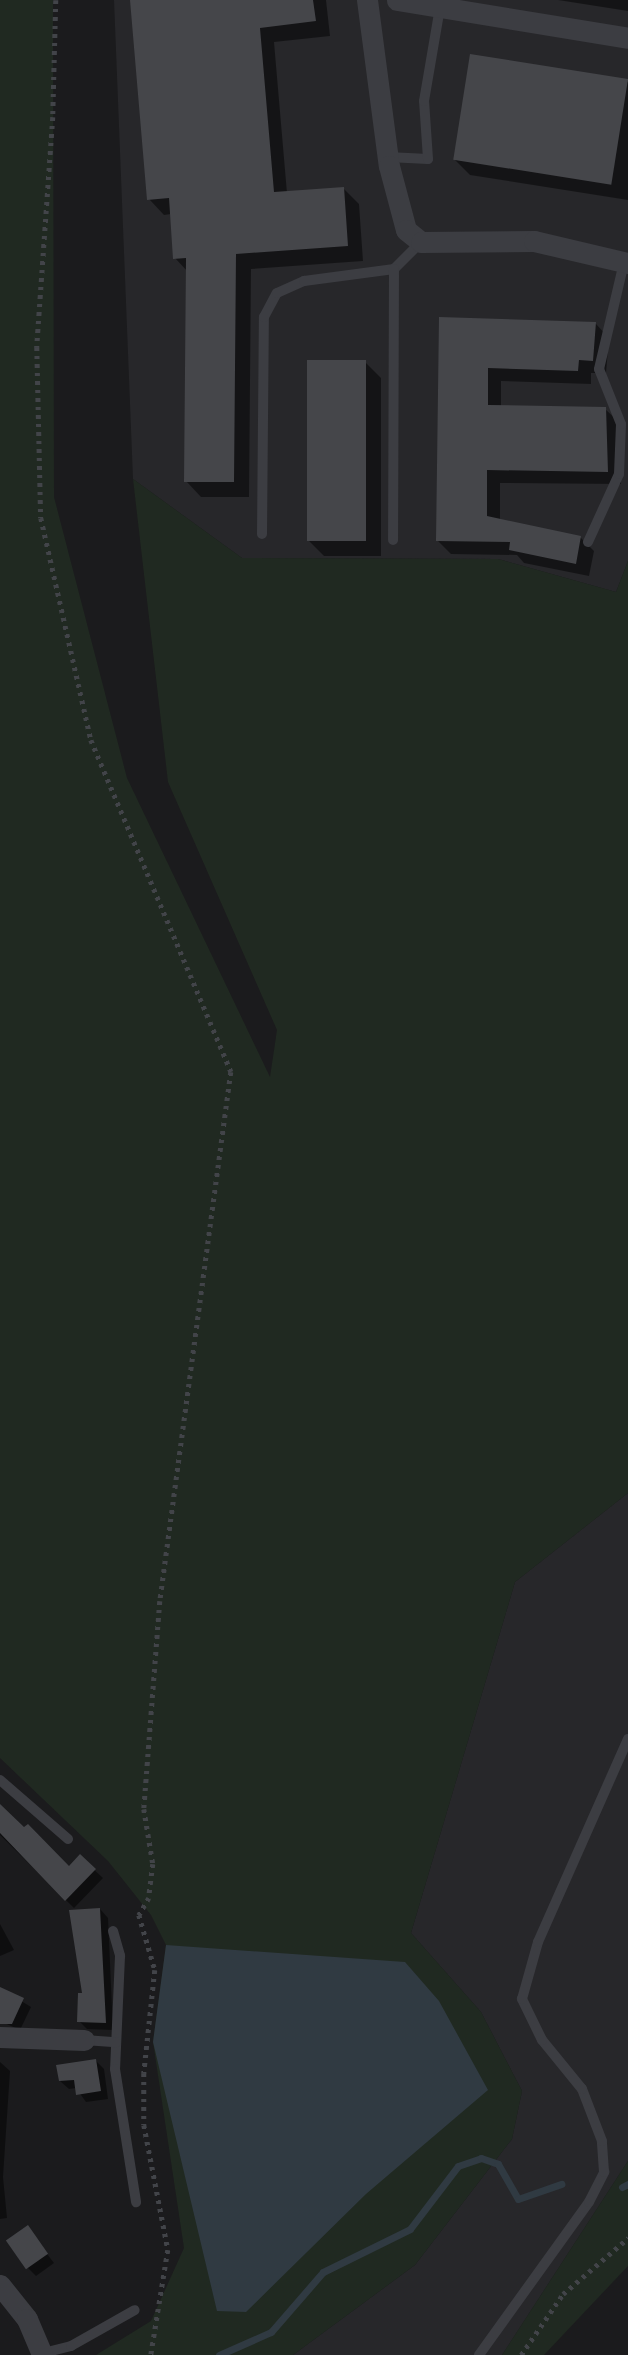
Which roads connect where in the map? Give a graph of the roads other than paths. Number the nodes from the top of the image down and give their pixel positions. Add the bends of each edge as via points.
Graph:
1 (367, 0) edge
2 (397, 0) edge
3 (440, 7) junction
4 (628, 38) edge
5 (388, 158) junction
6 (421, 242) junction
7 (626, 262) edge
8 (394, 269) junction
9 (262, 534) dead end
10 (393, 540) dead end
11 (588, 542) dead end
12 (628, 1739) edge
13 (0, 1780) edge
14 (68, 1839) dead end
15 (113, 1931) dead end
16 (0, 2037) edge
17 (84, 2040) joint
18 (116, 2042) junction
19 (136, 2202) dead end
20 (0, 2285) edge
21 (135, 2310) dead end
22 (42, 2354) edge
23 (479, 2355) edge

1 - 5 street
2 - 3 street
3 - 4 street
3 - 5 lane via 424,101 428,159
5 - 6 street via 398,210 406,230
6 - 7 street via 534,241
6 - 8 lane
7 - 11 lane via 598,369 621,424 619,474
8 - 9 lane via 304,281 277,293 264,317
8 - 10 lane
12 - 23 lane via 538,1942 522,1999 542,2040 582,2089 602,2141 604,2172 589,2202
13 - 14 lane
15 - 18 lane via 120,1956
16 - 17 street
17 - 18 lane
18 - 19 lane via 123,2135
20 - 22 street via 27,2319
21 - 22 lane via 71,2346

